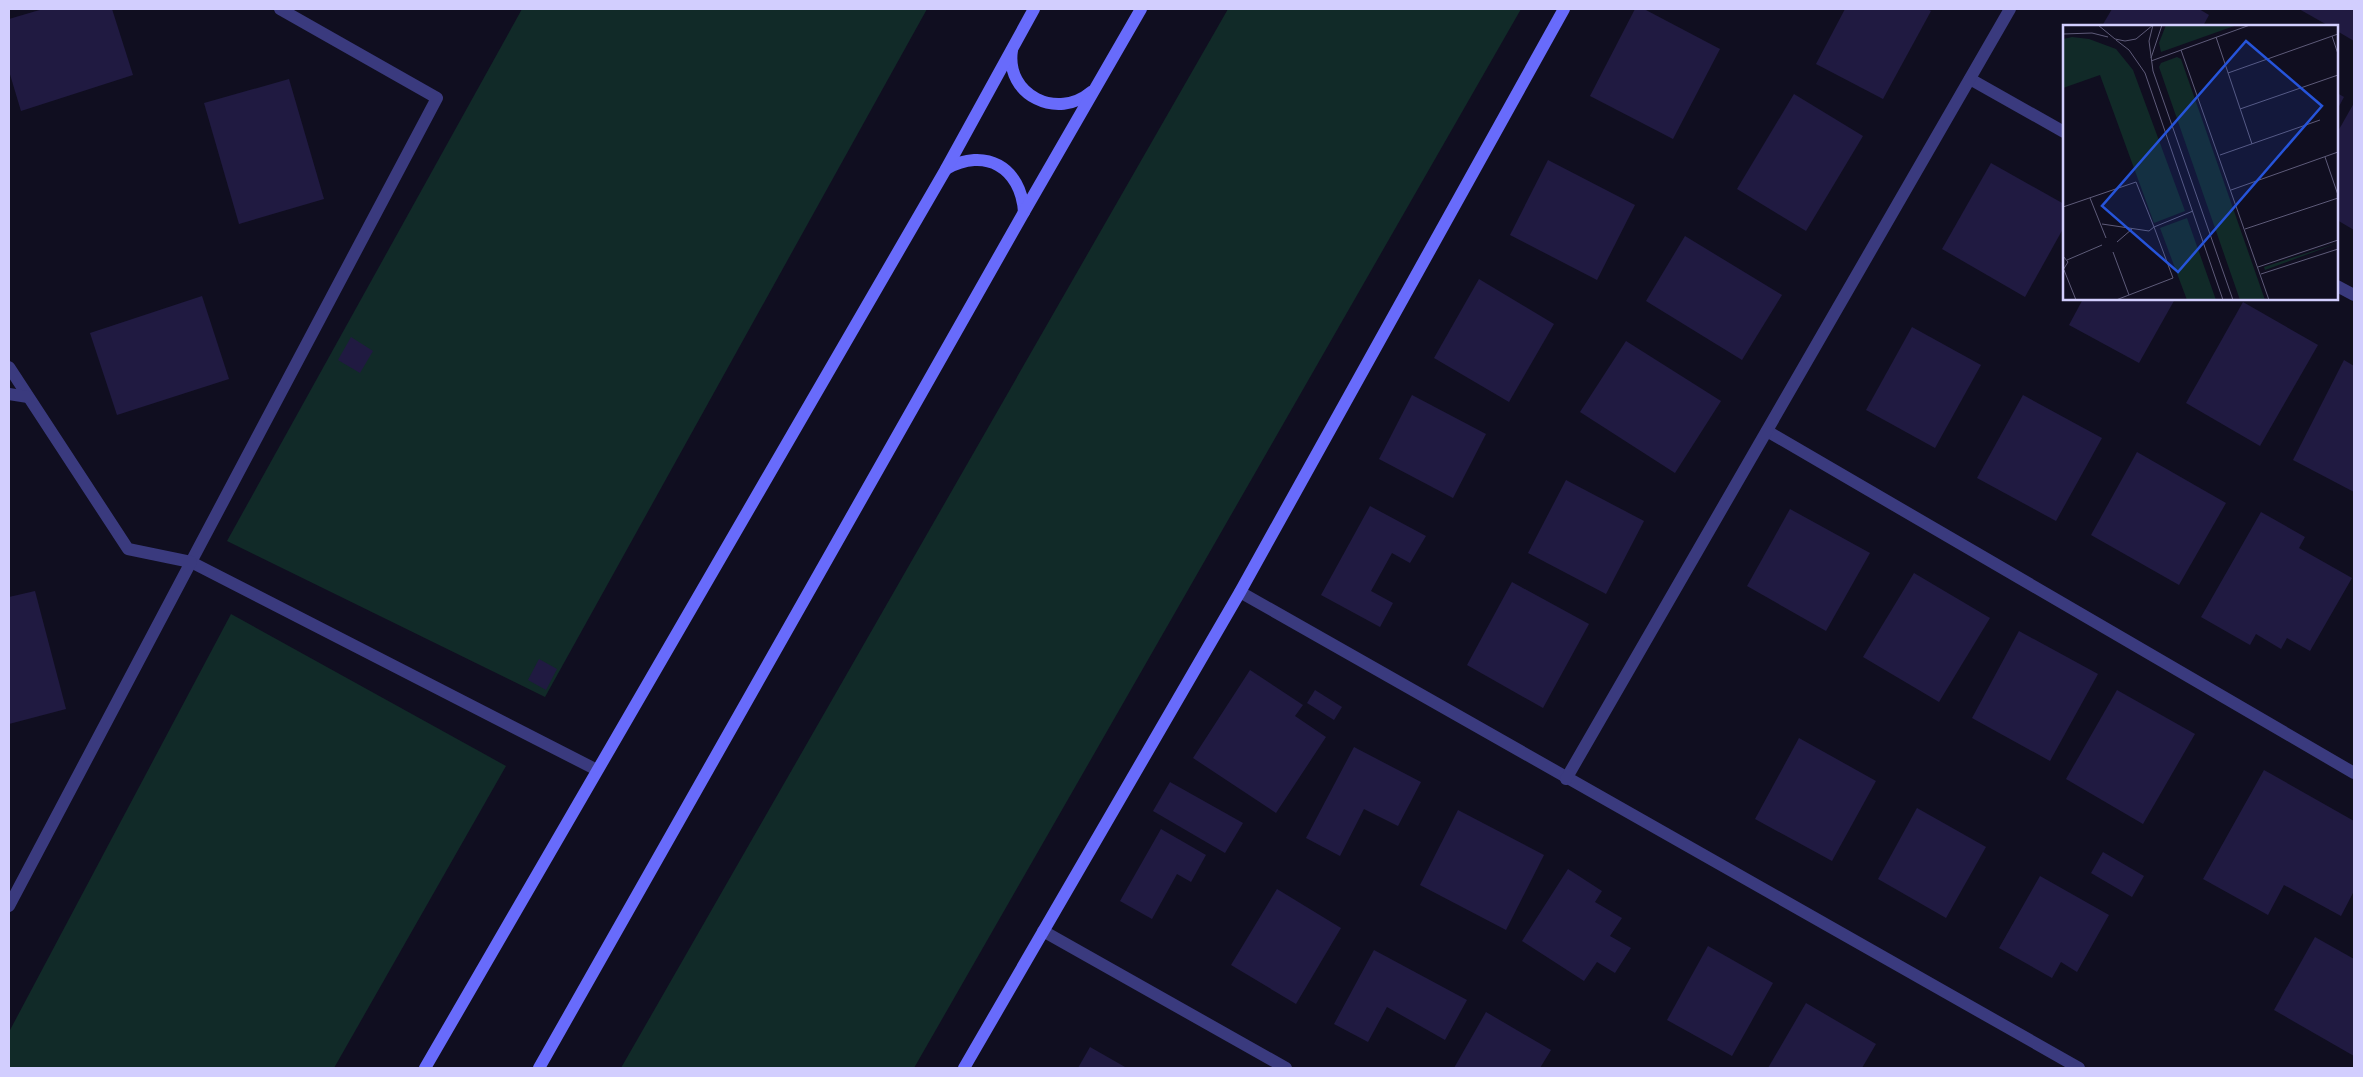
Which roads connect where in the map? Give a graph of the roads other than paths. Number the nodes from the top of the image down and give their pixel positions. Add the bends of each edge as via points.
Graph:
1 (280, 9) edge
2 (1034, 9) edge
3 (1141, 9) edge
4 (1564, 9) edge
5 (2010, 9) edge
6 (1013, 45) junction
7 (1970, 79) junction
8 (1095, 89) junction
9 (2063, 131) edge
10 (946, 169) junction
11 (1024, 212) junction
12 (2338, 287) edge
13 (2354, 296) edge
14 (9, 367) edge
15 (9, 394) edge
16 (28, 397) junction
17 (1767, 431) junction
18 (191, 562) junction
19 (1240, 592) junction
20 (596, 770) junction
21 (2354, 773) edge
22 (1566, 779) junction
23 (9, 906) edge
24 (1043, 931) junction
25 (425, 1068) edge
26 (538, 1068) edge
27 (964, 1068) edge
28 (1286, 1068) edge
29 (2079, 1068) edge

1 - 18 street via 437,98
2 - 6 main road
3 - 8 main road
4 - 19 main road
5 - 7 street
6 - 8 main road via 1011,61 1015,76 1023,89 1036,98 1051,104 1067,104 1082,99
6 - 10 main road
7 - 9 street
7 - 17 street
8 - 11 main road
10 - 11 main road via 971,159 997,164 1018,184
10 - 20 main road
11 - 26 main road
12 - 13 street
14 - 16 street
15 - 16 street
16 - 18 street via 128,549
17 - 21 street
17 - 22 street
18 - 20 street
18 - 23 street
19 - 22 street
19 - 24 main road
20 - 25 main road
22 - 29 street
24 - 27 main road
24 - 28 street

